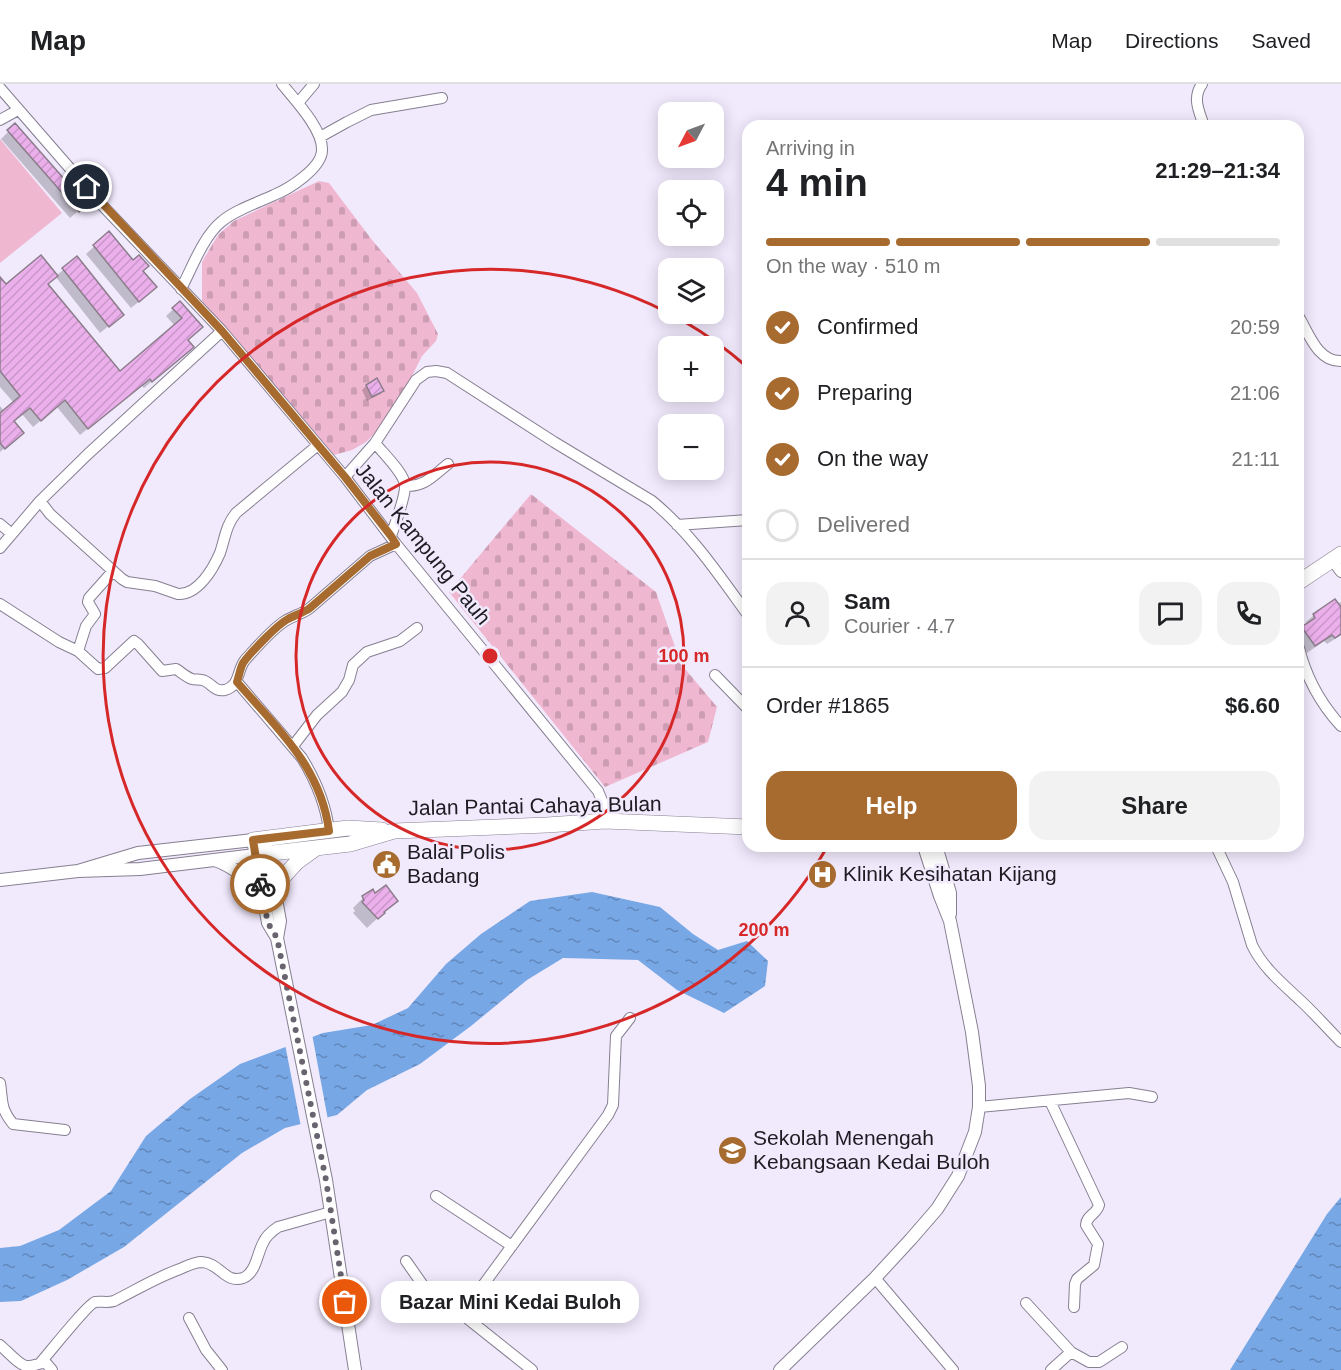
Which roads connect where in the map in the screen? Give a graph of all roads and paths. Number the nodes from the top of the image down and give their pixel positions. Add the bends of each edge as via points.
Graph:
1 (282, 84) edge
2 (314, 84) edge
3 (1202, 84) edge
4 (0, 88) edge
5 (442, 98) dead end
6 (298, 103) junction
7 (18, 110) junction
8 (0, 120) edge
9 (1202, 120) edge
10 (320, 137) junction
11 (181, 289) junction
12 (1304, 326) edge
13 (222, 331) junction
14 (1341, 361) edge
15 (375, 443) junction
16 (318, 445) junction
17 (448, 464) dead end
18 (345, 477) junction
19 (405, 485) junction
20 (40, 501) junction
21 (742, 520) edge
22 (0, 524) edge
23 (678, 525) junction
24 (12, 534) junction
25 (394, 540) junction
26 (0, 548) edge
27 (1338, 562) edge
28 (112, 571) junction
29 (1304, 579) edge
30 (0, 604) edge
31 (742, 607) edge
32 (417, 628) dead end
33 (78, 651) junction
34 (1304, 661) edge
35 (715, 675) dead end
36 (237, 682) junction
37 (742, 703) edge
38 (1341, 726) edge
39 (293, 746) junction
40 (605, 821) junction
41 (742, 827) edge
42 (329, 831) junction
43 (387, 832) junction
44 (260, 847) junction
45 (324, 847) junction
46 (926, 852) edge
47 (938, 852) edge
48 (1219, 852) edge
49 (214, 860) junction
50 (78, 871) junction
51 (0, 880) edge
52 (274, 886) junction
53 (264, 904) junction
54 (950, 921) junction
55 (277, 938) junction
56 (630, 1018) dead end
57 (1341, 1042) edge
58 (0, 1083) edge
59 (1152, 1097) dead end
60 (1050, 1101) junction
61 (979, 1107) junction
62 (65, 1130) dead end
63 (436, 1196) dead end
64 (331, 1212) junction
65 (512, 1246) junction
66 (406, 1261) dead end
67 (875, 1278) junction
68 (1026, 1304) dead end
69 (1074, 1307) dead end
70 (465, 1313) junction
71 (189, 1318) dead end
72 (0, 1345) edge
73 (1122, 1347) dead end
74 (1071, 1352) junction
75 (41, 1362) junction
76 (52, 1370) edge
77 (222, 1370) edge
78 (355, 1370) edge
79 (532, 1370) edge
80 (780, 1370) edge
81 (953, 1370) edge
82 (1051, 1370) edge

1 - 6 street
2 - 6 street
3 - 9 street via 1196,100
4 - 7 street, Jalan Kampung Pauh
5 - 10 street via 371,110
6 - 10 street
7 - 8 street
7 - 11 street, Jalan Kampung Pauh
10 - 11 street via 323,151 314,168 275,195 222,221 209,235
11 - 13 street, Jalan Kampung Pauh
12 - 14 street via 1323,356
13 - 16 street, Jalan Kampung Pauh
13 - 20 street
15 - 18 street
15 - 19 street via 403,477
15 - 23 street via 416,380 427,372 447,373 652,501
16 - 18 street, Jalan Kampung Pauh
16 - 28 street via 236,513 216,561 194,590 178,594 128,582
17 - 19 street via 420,485
18 - 25 street, Jalan Kampung Pauh
19 - 25 street
20 - 24 street
20 - 28 street
21 - 23 street
22 - 24 street
23 - 31 street
24 - 26 street
25 - 36 street via 304,613 276,628 243,663
25 - 40 street, Jalan Kampung Pauh via 598,791
27 - 29 main road
28 - 33 street via 89,598 95,614 86,626
30 - 33 street
32 - 39 street via 400,641 358,660 342,692 317,715
33 - 36 street via 100,670 134,642 162,671 178,669 187,677 206,681 219,690
34 - 38 street via 1314,688
35 - 37 street
36 - 39 street
39 - 42 street via 318,786
40 - 41 main road, Jalan Pantai Cahaya Bulan
40 - 43 main road, Jalan Pantai Cahaya Bulan
42 - 43 main road, Jalan Pantai Cahaya Bulan via 348,828
42 - 44 main road, Jalan Pantai Cahaya Bulan
43 - 45 main road, Jalan Pantai Cahaya Bulan via 350,844
44 - 45 main road, Jalan Pantai Cahaya Bulan
44 - 49 street, Jalan Pantai Cahaya Bulan
44 - 50 street, Jalan Pantai Cahaya Bulan via 138,853
44 - 52 street
44 - 53 street
45 - 52 main road via 305,855
46 - 54 street
47 - 54 street via 950,893
48 - 57 street via 1256,952 1275,978
49 - 50 street, Jalan Pantai Cahaya Bulan via 140,869
49 - 53 street via 243,877
50 - 51 street, Jalan Pantai Cahaya Bulan
52 - 55 street via 280,921
53 - 55 street via 268,923
54 - 61 street via 972,1032
55 - 64 street
56 - 65 street via 616,1036 613,1105 608,1115
58 - 62 street via 1,1105 13,1124
59 - 60 street via 1129,1093
60 - 61 street
60 - 69 street via 1099,1205 1086,1219 1098,1244 1091,1268 1077,1279
61 - 67 street via 975,1132 958,1176 937,1209
63 - 65 street
64 - 75 street via 278,1227 263,1242 249,1275 242,1278 226,1276 202,1262 190,1264 114,1301 92,1304
64 - 78 street
65 - 70 street
66 - 70 street via 441,1311 448,1315
67 - 80 street
67 - 81 street
68 - 74 street
70 - 79 street
71 - 77 street
72 - 75 street via 21,1364
73 - 74 street via 1099,1362 1089,1362
74 - 82 street
75 - 76 street

